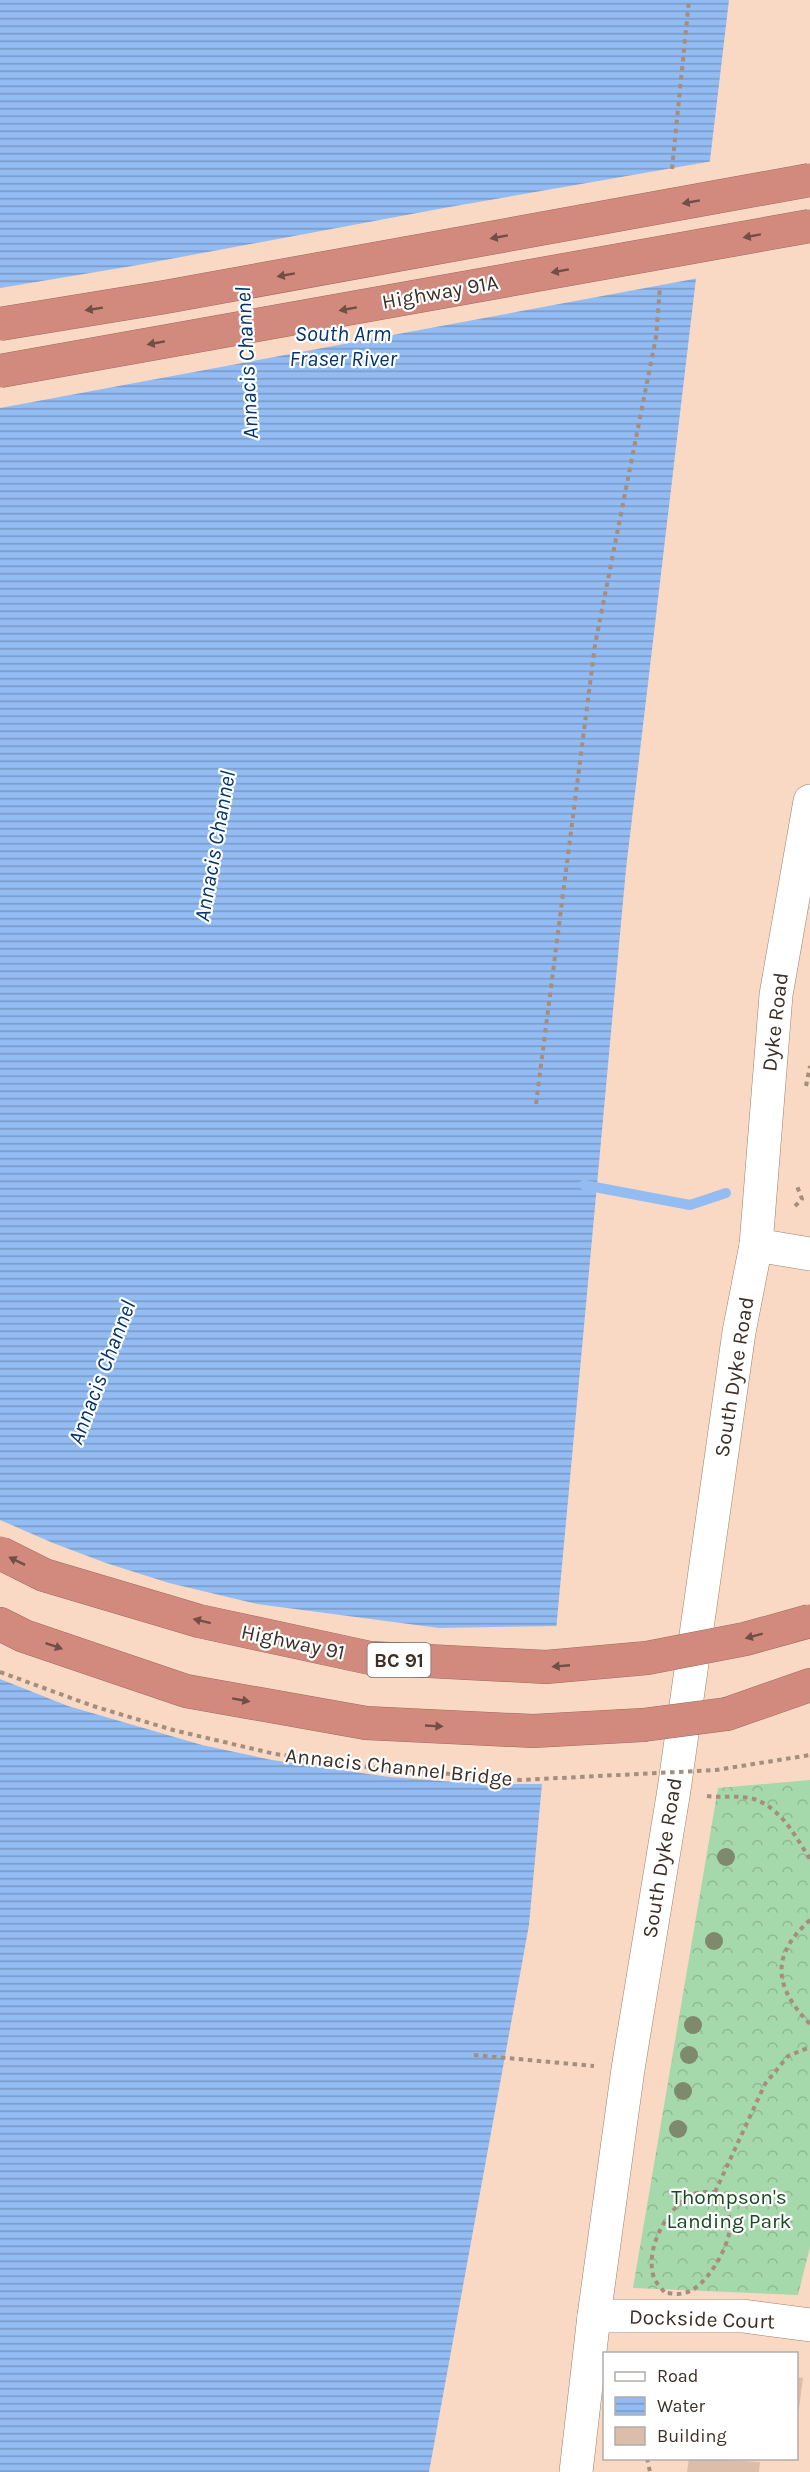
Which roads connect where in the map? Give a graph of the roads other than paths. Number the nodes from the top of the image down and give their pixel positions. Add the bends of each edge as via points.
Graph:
1 (810, 180) edge
2 (810, 226) edge
3 (0, 324) edge
4 (0, 371) edge
5 (810, 801) edge
6 (756, 1245) junction
7 (810, 1254) edge
8 (0, 1553) edge
9 (810, 1621) edge
10 (0, 1624) edge
11 (810, 1685) edge
12 (810, 1702) edge
13 (727, 1714) junction
14 (594, 2316) junction
15 (810, 2325) edge
16 (576, 2472) edge

1 -> 3 highway, bridge
2 -> 4 highway, Highway 91A, bridge
5 - 6 street, Dyke Road via 776,995
6 - 7 street
6 - 14 street, South Dyke Road via 739,1332
9 -> 8 highway, Highway 91 / BC 91, bridge via 745,1639 647,1658 546,1667 370,1659 199,1621 44,1575
10 -> 13 highway, bridge via 24,1636 186,1690 366,1723 533,1731 643,1725
11 - 13 highway
12 - 13 highway
14 - 15 street, Dockside Court via 743,2316
14 - 16 street, South Dyke Road

